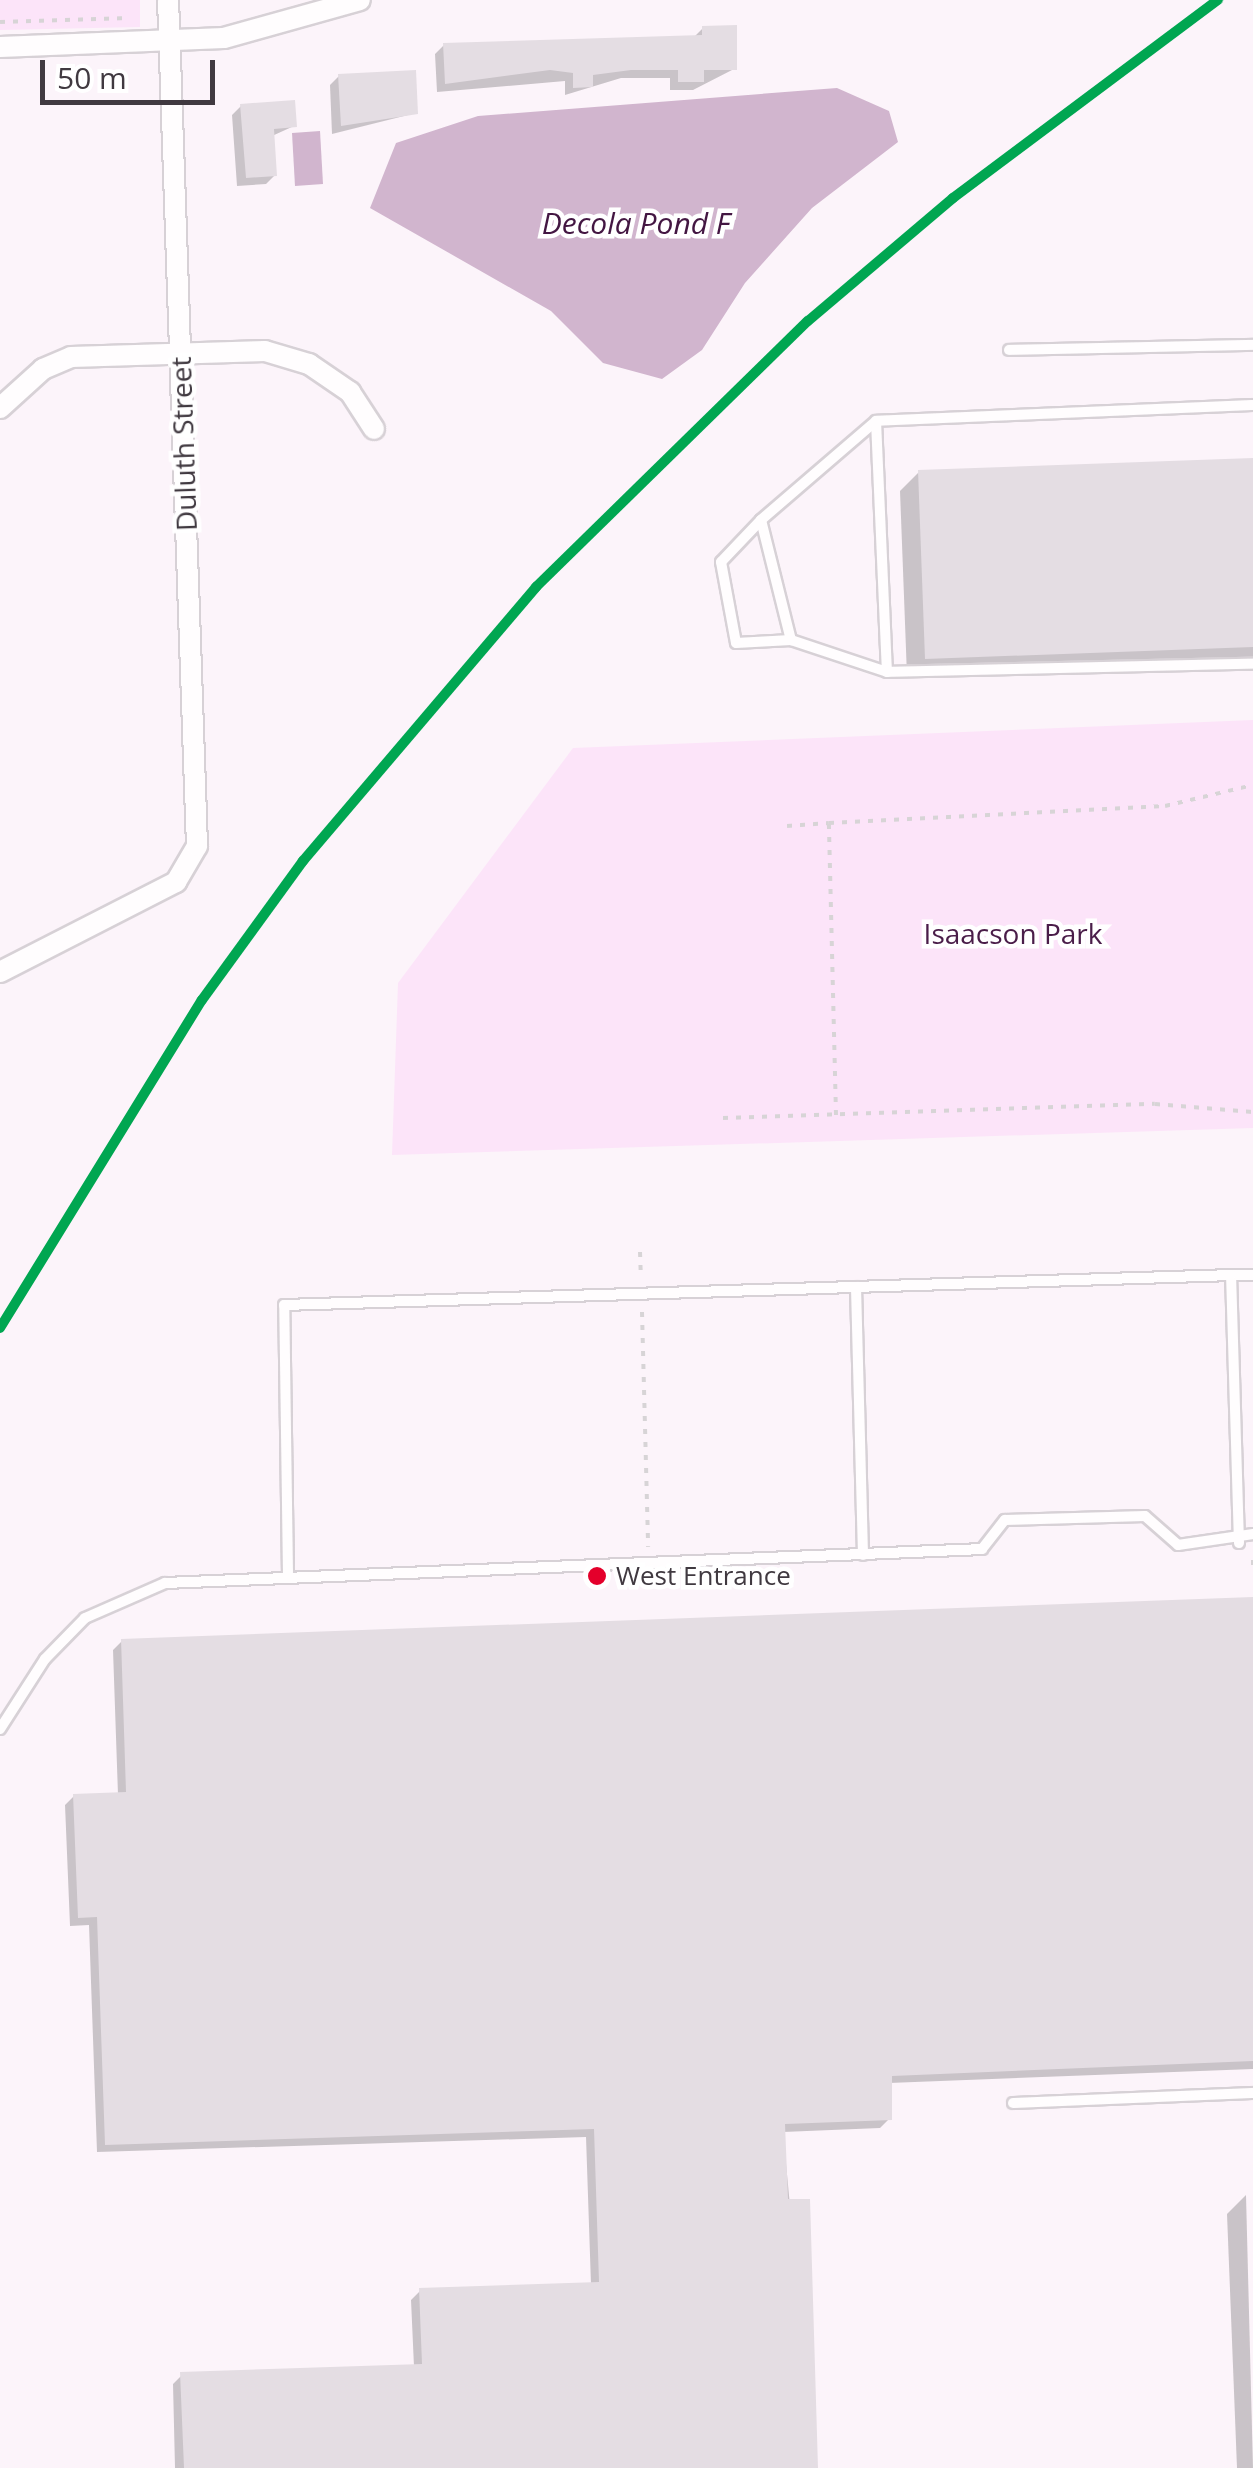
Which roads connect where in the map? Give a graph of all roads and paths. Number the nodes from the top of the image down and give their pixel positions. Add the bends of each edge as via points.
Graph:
1 (360, 0) edge
2 (169, 8) edge
3 (0, 22) edge
4 (170, 41) junction
5 (0, 46) edge
6 (1253, 345) edge
7 (179, 349) junction
8 (1009, 350) dead end
9 (1253, 405) edge
10 (0, 408) edge
11 (876, 421) junction
12 (374, 429) dead end
13 (761, 520) junction
14 (791, 640) junction
15 (1253, 664) edge
16 (888, 672) junction
17 (1253, 785) edge
18 (829, 824) junction
19 (787, 826) dead end
20 (0, 972) edge
21 (1253, 1112) edge
22 (836, 1115) junction
23 (724, 1118) dead end
24 (640, 1252) dead end
25 (1253, 1275) edge
26 (1230, 1276) junction
27 (856, 1287) junction
28 (641, 1294) junction
29 (1253, 1534) edge
30 (1240, 1543) junction
31 (863, 1555) junction
32 (648, 1562) junction
33 (288, 1575) junction
34 (0, 1728) edge
35 (1253, 2094) edge
36 (1013, 2104) dead end

1 - 4 street via 286,27
2 - 3 path
2 - 4 street, Duluth Street
4 - 5 street
4 - 7 street, Duluth Street
6 - 8 lane
7 - 10 street via 71,357 42,369
7 - 12 street via 265,351 309,364 350,392
7 - 20 street, Duluth Street via 197,846 176,882
9 - 11 lane
11 - 13 lane
11 - 16 lane
13 - 14 lane
13 - 14 lane via 721,562 736,643
14 - 16 lane
15 - 16 lane
17 - 18 path via 1164,806
18 - 19 path
18 - 22 path
21 - 22 path via 1155,1104
22 - 23 path
24 - 28 path
25 - 26 lane
26 - 27 lane
26 - 30 lane
27 - 28 lane
27 - 31 lane
28 - 32 path
28 - 33 lane via 284,1305
29 - 30 lane
30 - 31 lane via 1178,1545 1145,1516 1128,1516 1005,1520 982,1550
31 - 32 lane
32 - 33 lane
33 - 34 lane via 165,1583 104,1606 45,1659
35 - 36 lane

